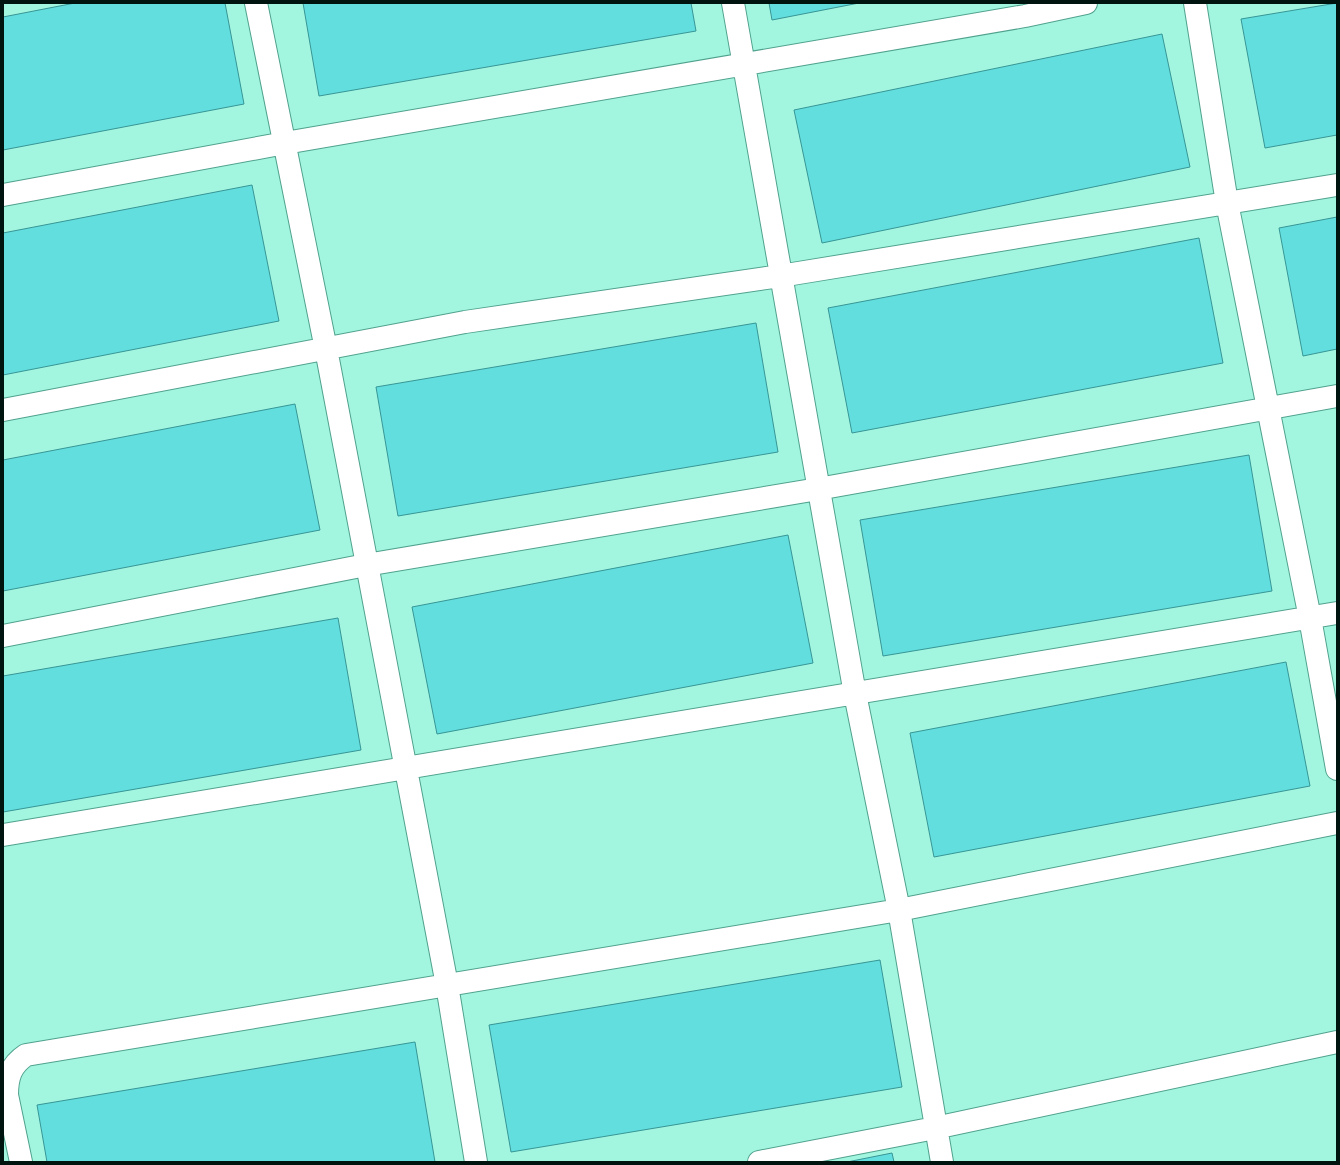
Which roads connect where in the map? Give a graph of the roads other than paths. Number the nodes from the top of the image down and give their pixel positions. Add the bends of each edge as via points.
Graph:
1 (256, 3) edge
2 (733, 3) edge
3 (1086, 3) edge
4 (1195, 3) edge
5 (743, 66) junction
6 (285, 143) junction
7 (1337, 185) edge
8 (3, 195) edge
9 (1227, 203) junction
10 (780, 276) junction
11 (326, 349) junction
12 (1337, 396) edge
13 (1269, 408) junction
14 (3, 410) edge
15 (818, 489) junction
16 (366, 565) junction
17 (1337, 613) edge
18 (1310, 618) junction
19 (3, 636) edge
20 (855, 694) junction
21 (1337, 768) edge
22 (405, 769) junction
23 (1337, 823) edge
24 (3, 835) edge
25 (899, 910) junction
26 (447, 985) junction
27 (1337, 1042) edge
28 (935, 1128) junction
29 (20, 1162) edge
30 (476, 1162) edge
31 (759, 1162) edge
32 (942, 1162) edge

1 - 6 street
2 - 5 street
3 - 5 street
4 - 9 street
5 - 6 street
5 - 10 street
6 - 8 street
6 - 11 street
7 - 9 street
9 - 10 street
9 - 13 street
10 - 11 street via 465,322
10 - 15 street
11 - 14 street
11 - 16 street
12 - 13 street
13 - 15 street
13 - 18 street
15 - 16 street
15 - 20 street
16 - 19 street
16 - 22 street
17 - 18 street
18 - 20 street
18 - 21 street
20 - 22 street
20 - 25 street
22 - 24 street
22 - 26 street
23 - 25 street
25 - 26 street
25 - 28 street
26 - 29 street via 26,1055 17,1061 10,1071 6,1095
26 - 30 street
27 - 28 street
28 - 31 street
28 - 32 street

